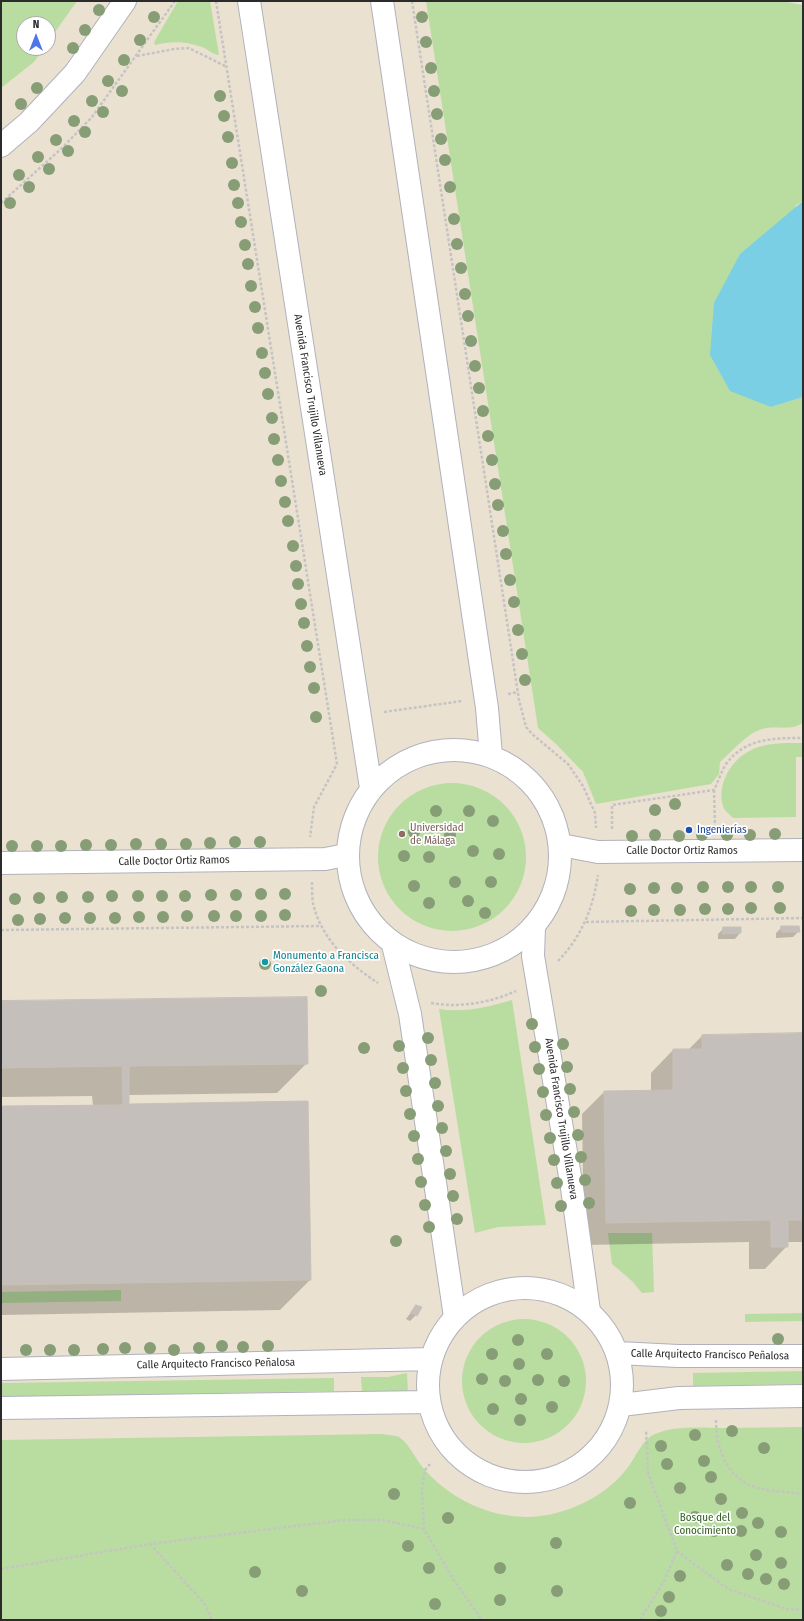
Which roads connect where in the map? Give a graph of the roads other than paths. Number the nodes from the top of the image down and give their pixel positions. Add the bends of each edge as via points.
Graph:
1 (124, 1) edge
2 (249, 1) edge
3 (382, 1) edge
4 (1, 146) edge
5 (490, 756) junction
6 (371, 788) junction
7 (561, 845) junction
8 (803, 850) edge
9 (346, 855) junction
10 (1, 863) edge
11 (534, 928) junction
12 (393, 945) junction
13 (590, 1312) junction
14 (455, 1317) junction
15 (618, 1353) junction
16 (803, 1356) edge
17 (432, 1359) junction
18 (1, 1369) edge
19 (803, 1396) edge
20 (430, 1402) junction
21 (621, 1405) junction
22 (1, 1408) edge

1 - 4 street via 74,73 29,122
2 - 6 street, Avenida Francisco Trujillo Villanueva
3 - 5 street via 486,697
5 - 6 street via 458,750 426,753 396,766
5 - 7 street via 517,770 538,791 554,816
6 - 9 street via 353,819
7 - 8 street, Calle Doctor Ortiz Ramos via 598,852
7 - 11 street via 560,875 551,903
9 - 10 street, Calle Doctor Ortiz Ramos via 325,859
9 - 12 street via 352,889 361,908 368,920
11 - 12 street via 510,947 482,960 451,964 421,958
11 - 13 street, Avenida Francisco Trujillo Villanueva via 533,956
12 - 14 street via 407,997
13 - 14 street via 564,1296 536,1288 507,1289 479,1300
13 - 15 street via 606,1330
14 - 17 street via 441,1337
15 - 16 street, Calle Arquitecto Francisco Peñalosa via 678,1356
15 - 21 street via 623,1379
17 - 18 street, Calle Arquitecto Francisco Peñalosa
17 - 20 street via 428,1380
19 - 21 street via 679,1398
20 - 21 street via 439,1430 456,1454 474,1468 509,1481 539,1481 567,1472 592,1456 610,1432
20 - 22 street

